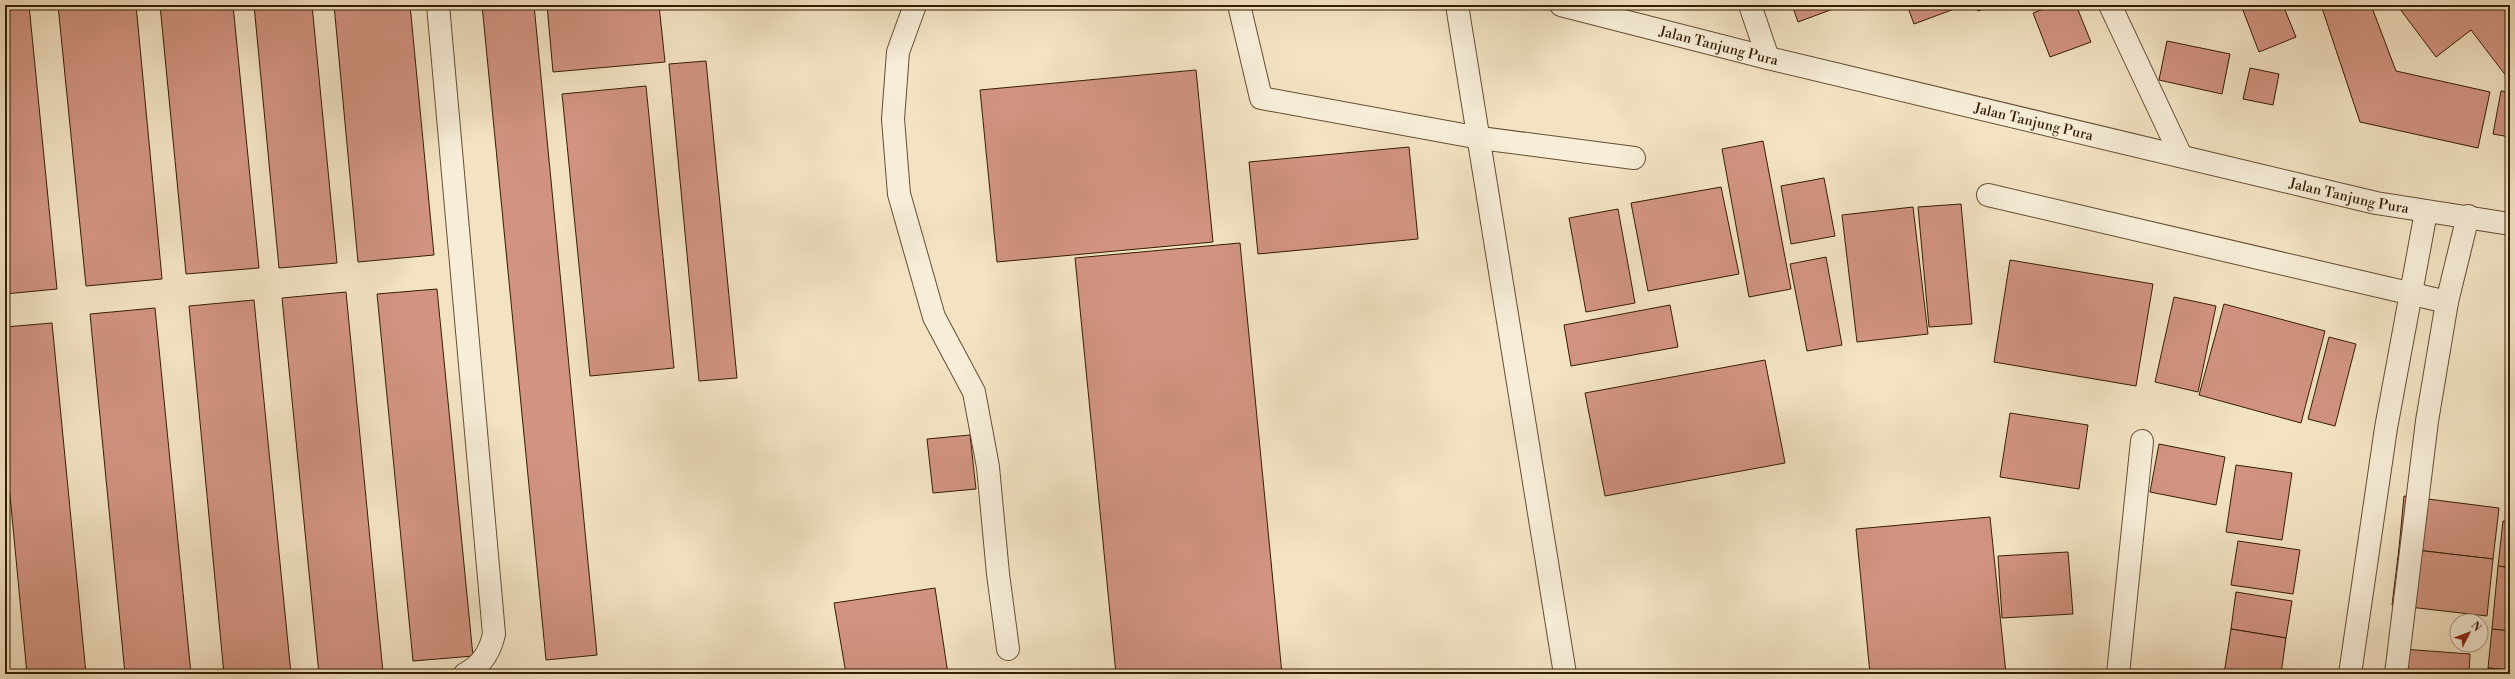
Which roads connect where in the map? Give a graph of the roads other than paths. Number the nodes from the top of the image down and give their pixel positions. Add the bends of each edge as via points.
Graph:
1 (438, 5) edge
2 (916, 5) edge
3 (1240, 5) edge
4 (1457, 5) edge
5 (1561, 5) edge
6 (1750, 5) edge
7 (2110, 5) edge
8 (1768, 58) junction
9 (1480, 138) junction
10 (2181, 156) junction
11 (1634, 158) dead end
12 (1988, 195) dead end
13 (2426, 212) junction
14 (2468, 216) junction
15 (2510, 224) edge
16 (2411, 293) junction
17 (2447, 302) junction
18 (2142, 441) dead end
19 (1008, 649) dead end
20 (465, 674) edge
21 (1565, 674) edge
22 (2118, 674) edge
23 (2350, 674) edge
24 (2396, 674) edge

1 - 20 street via 494,634 491,650 481,662
2 - 19 street via 898,52 893,119 899,194 934,317 974,392 988,467
3 - 9 street via 1260,98
4 - 9 street
5 - 8 street, Jalan Tanjung Pura
6 - 8 street
7 - 10 street
8 - 10 street, Jalan Tanjung Pura
9 - 11 street
9 - 21 street
10 - 13 street, Jalan Tanjung Pura via 2376,203
12 - 16 street
13 - 14 street, Jalan Tanjung Pura
13 - 16 street
14 - 15 street, Jalan Tanjung Pura
14 - 17 street
16 - 17 street
16 - 23 street via 2386,428
17 - 24 street via 2427,422
18 - 22 street

